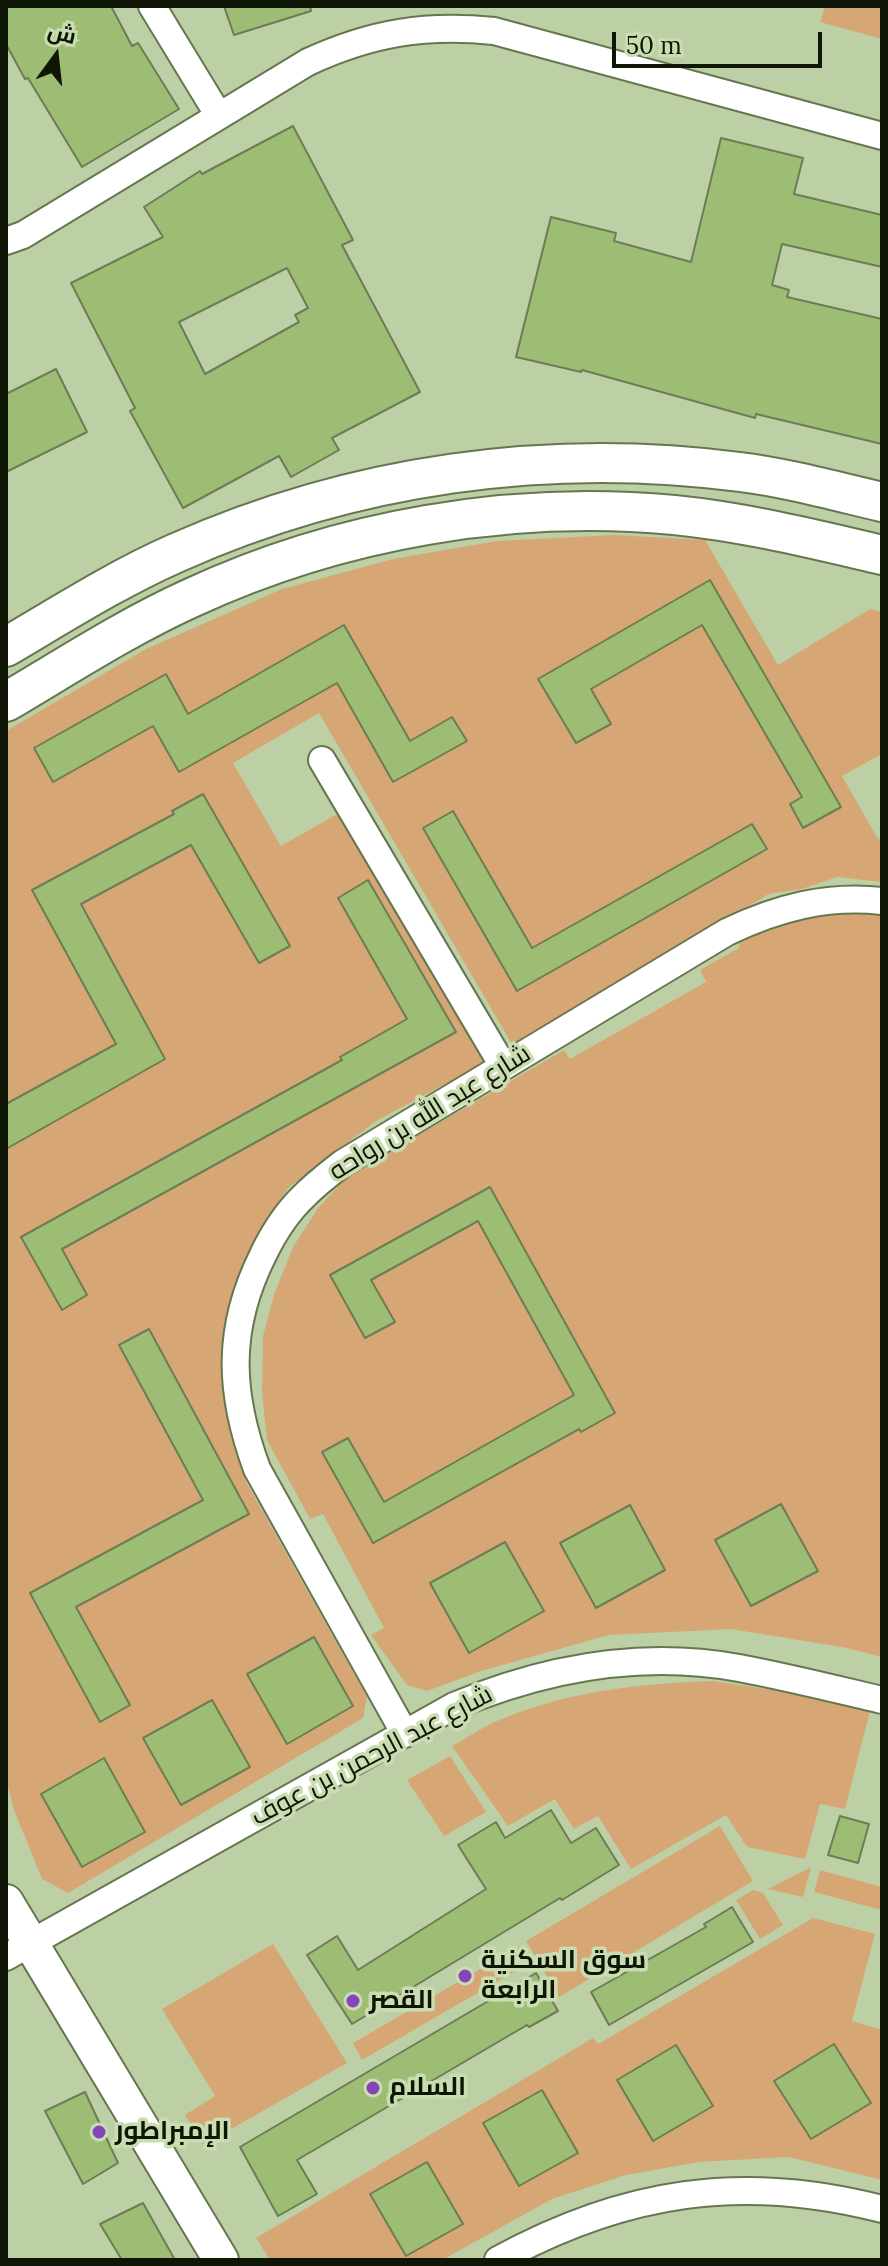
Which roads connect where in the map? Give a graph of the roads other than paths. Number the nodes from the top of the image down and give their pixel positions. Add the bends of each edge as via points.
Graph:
1 (152, 6) edge
2 (219, 116) junction
3 (882, 136) edge
4 (6, 241) edge
5 (813, 485) junction
6 (882, 502) edge
7 (803, 537) junction
8 (175, 553) junction
9 (882, 555) edge
10 (190, 598) junction
11 (6, 647) edge
12 (6, 702) edge
13 (322, 760) dead end
14 (882, 901) edge
15 (503, 1066) junction
16 (882, 1700) edge
17 (405, 1734) junction
18 (6, 1902) edge
19 (18, 1950) edge
20 (882, 2209) edge
21 (221, 2260) edge
22 (498, 2260) edge

1 - 2 street
2 - 3 street via 337,49 398,31 462,28 494,31
2 - 4 street
5 - 6 main road
5 - 7 main road
5 - 8 main road via 670,464 597,462 452,472 310,503
7 - 9 main road
7 - 10 main road via 674,515 555,513 458,520 337,545
8 - 10 main road
8 - 11 main road
10 - 12 main road
13 - 15 street
14 - 15 street, شارع عبد الله بن رواحه via 804,903 752,919
15 - 17 street, شارع عبد الله بن رواحه via 343,1163 303,1196 272,1236 249,1282 236,1338 237,1402 257,1469
16 - 17 street, شارع عبد الرحمن بن عوف via 738,1668 631,1662 571,1669 496,1689
17 - 19 street, شارع عبد الرحمن بن عوف
18 - 19 street
19 - 21 street
20 - 22 street via 746,2190 664,2197 586,2218

